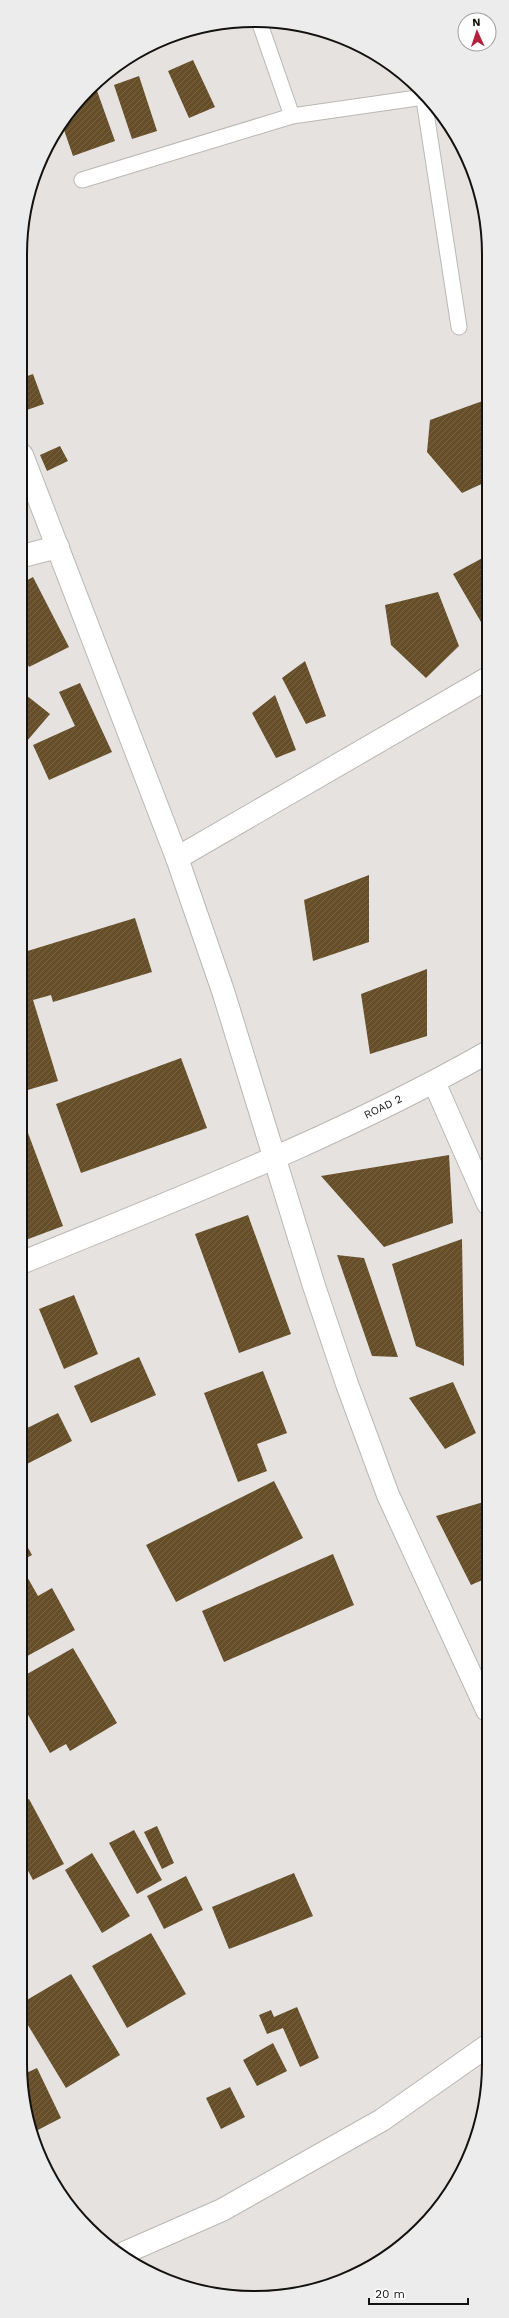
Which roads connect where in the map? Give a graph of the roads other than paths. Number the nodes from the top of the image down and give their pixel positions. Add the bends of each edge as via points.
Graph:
1 (261, 27) edge
2 (417, 96) edge
3 (425, 103) edge
4 (292, 116) junction
5 (82, 180) dead end
6 (459, 327) dead end
7 (27, 468) edge
8 (58, 547) junction
9 (27, 555) edge
10 (482, 681) edge
11 (177, 858) junction
12 (482, 1055) edge
13 (434, 1082) junction
14 (276, 1158) junction
15 (482, 1190) edge
16 (27, 1261) edge
17 (482, 1699) edge
18 (482, 2050) edge
19 (127, 2252) edge

1 - 4 lane
2 - 4 lane
3 - 6 lane
4 - 5 lane
7 - 8 street
8 - 9 street
8 - 11 street
10 - 11 street
11 - 14 street via 223,991
12 - 13 street, ROAD 2
13 - 14 street, ROAD 2
13 - 15 street
14 - 16 street, ROAD 2
14 - 17 street via 322,1309 388,1495
18 - 19 street via 382,2120 222,2210

